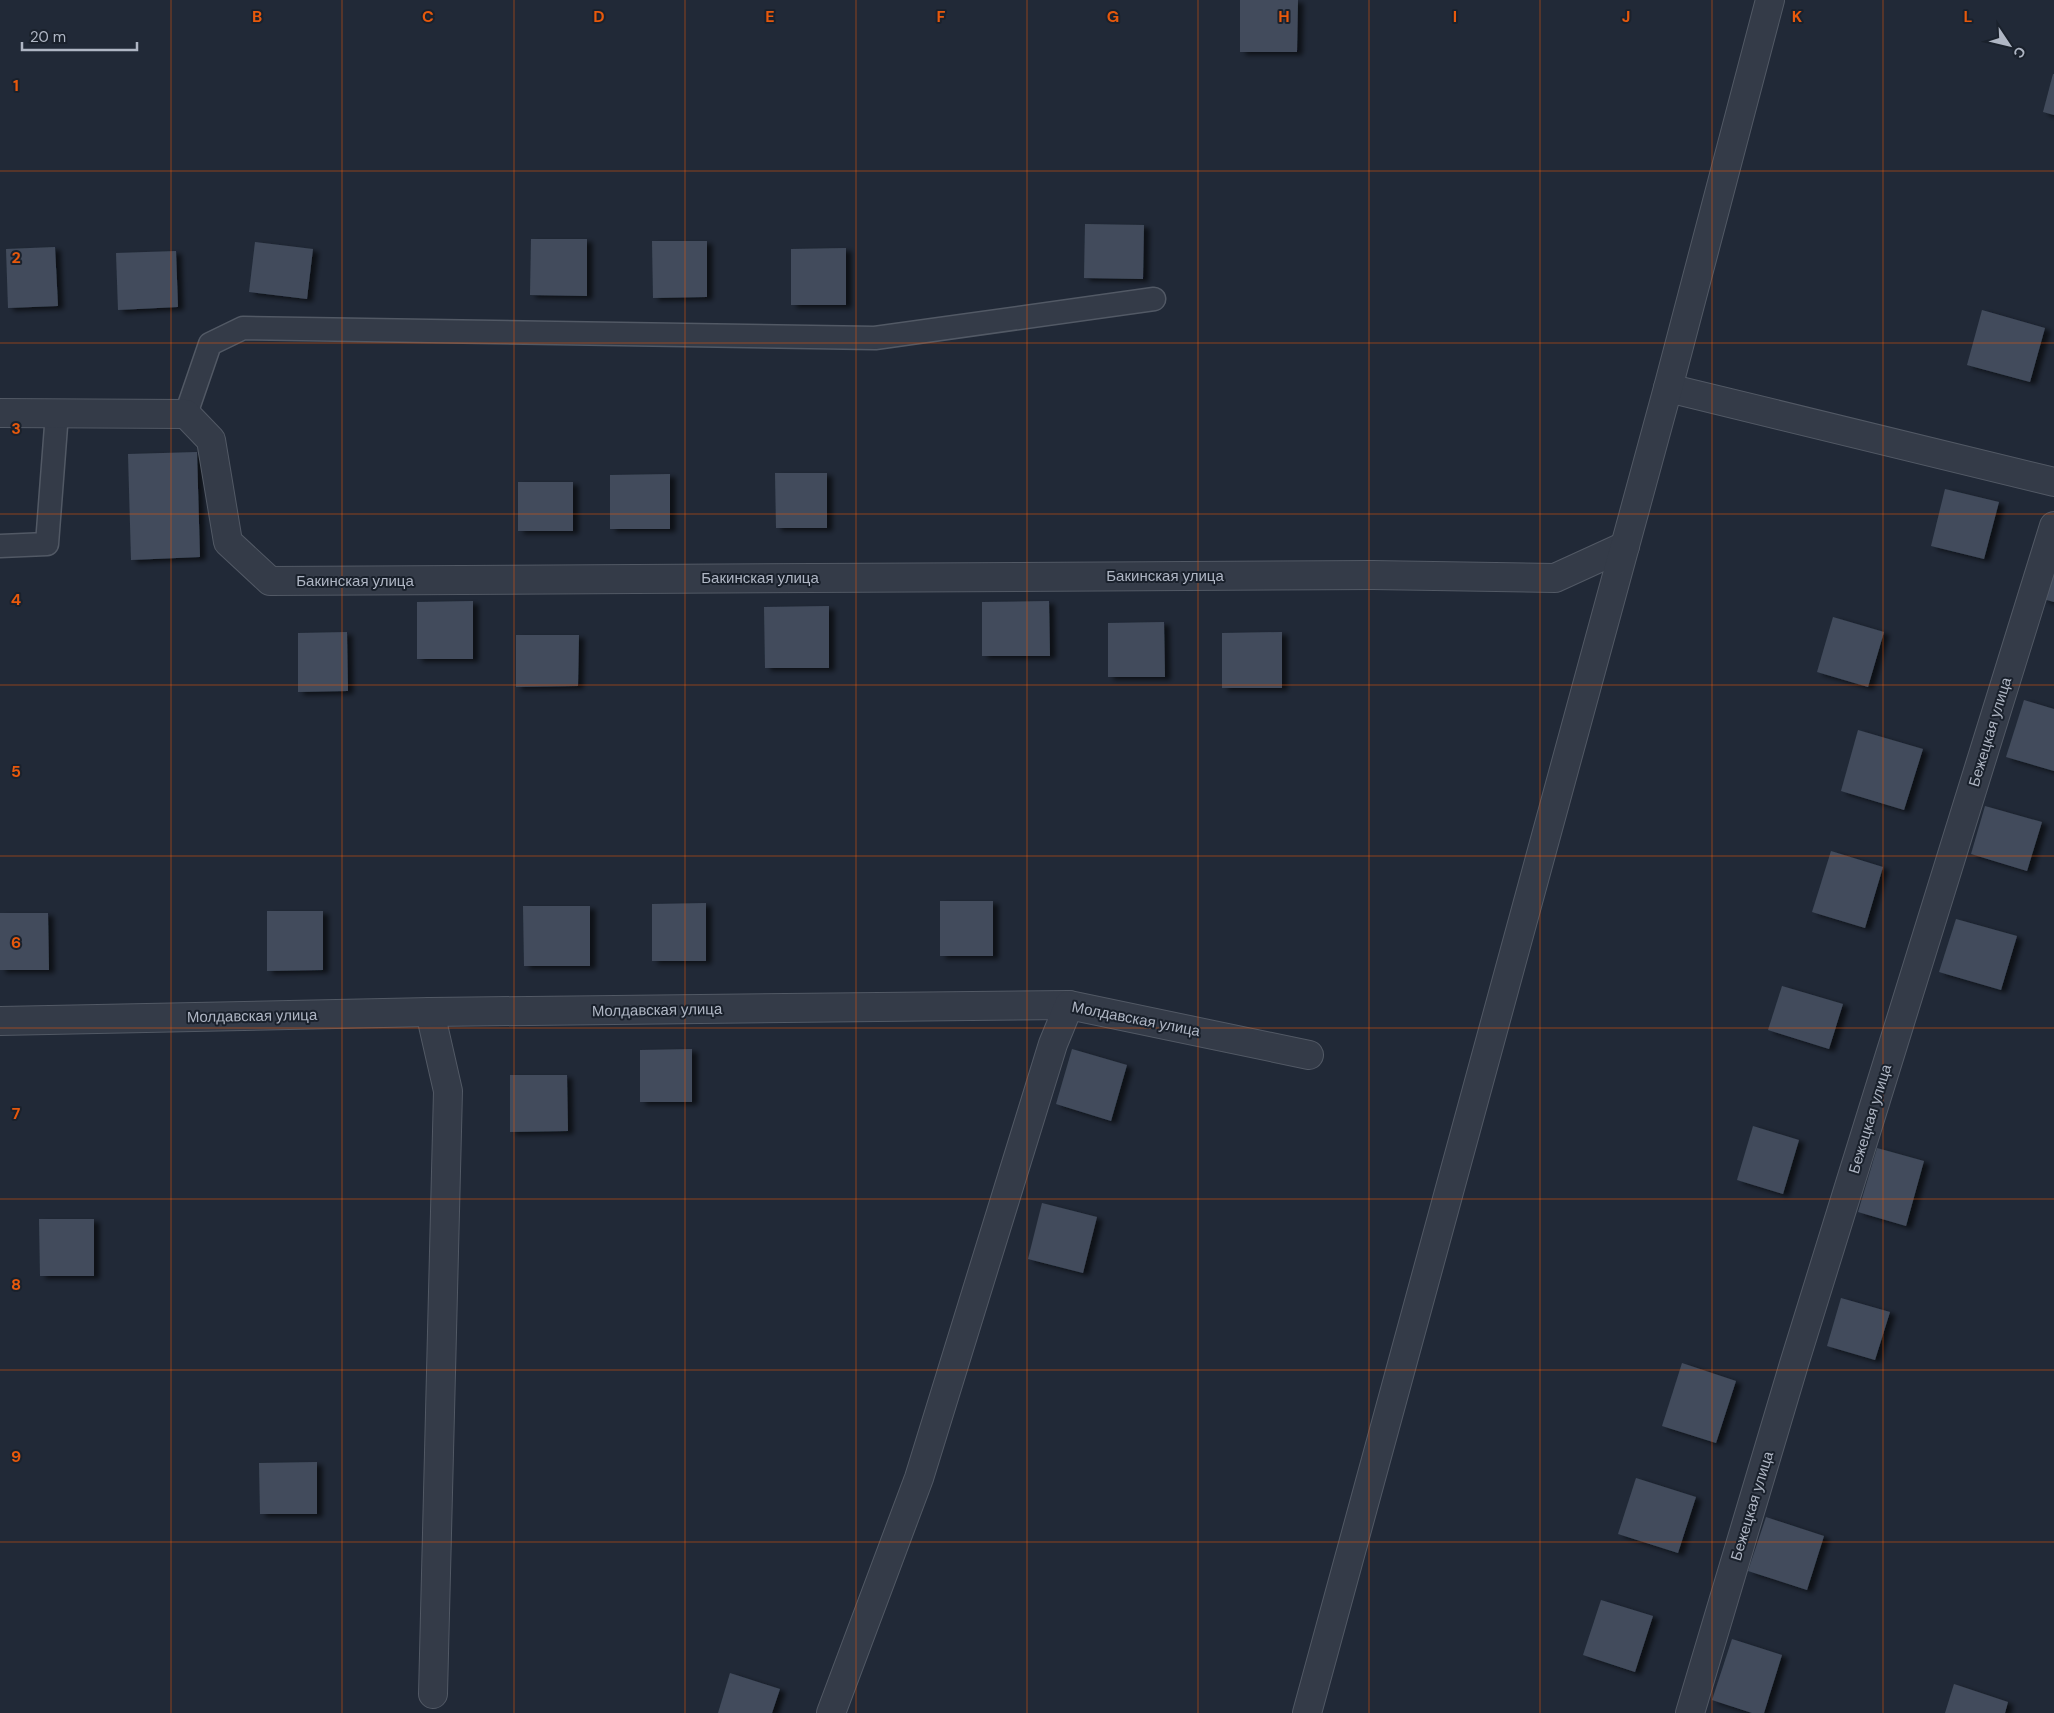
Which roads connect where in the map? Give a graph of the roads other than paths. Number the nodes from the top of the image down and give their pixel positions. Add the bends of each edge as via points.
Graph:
1 (1770, 0) edge
2 (1154, 299) dead end
3 (1668, 388) junction
4 (0, 412) edge
5 (57, 413) junction
6 (186, 414) junction
7 (2054, 482) edge
8 (2054, 526) edge
9 (0, 546) edge
10 (1625, 546) junction
11 (1069, 1005) junction
12 (430, 1012) junction
13 (0, 1021) edge
14 (1309, 1055) dead end
15 (433, 1694) dead end
16 (831, 1713) edge
17 (1307, 1713) edge
18 (1690, 1713) edge

1 - 3 street
2 - 6 lane via 875,338 243,328 210,344
3 - 7 street
3 - 10 street
4 - 5 street
5 - 6 street
5 - 9 lane via 47,544
6 - 10 street, Бакинская улица via 211,440 228,542 270,581 1364,575 1556,578
8 - 18 street, Бежецкая улица via 1794,1364
10 - 17 street
11 - 12 street, Молдавская улица
11 - 14 street, Молдавская улица
11 - 16 street via 1053,1044 919,1478
12 - 13 street, Молдавская улица
12 - 15 street via 448,1091

